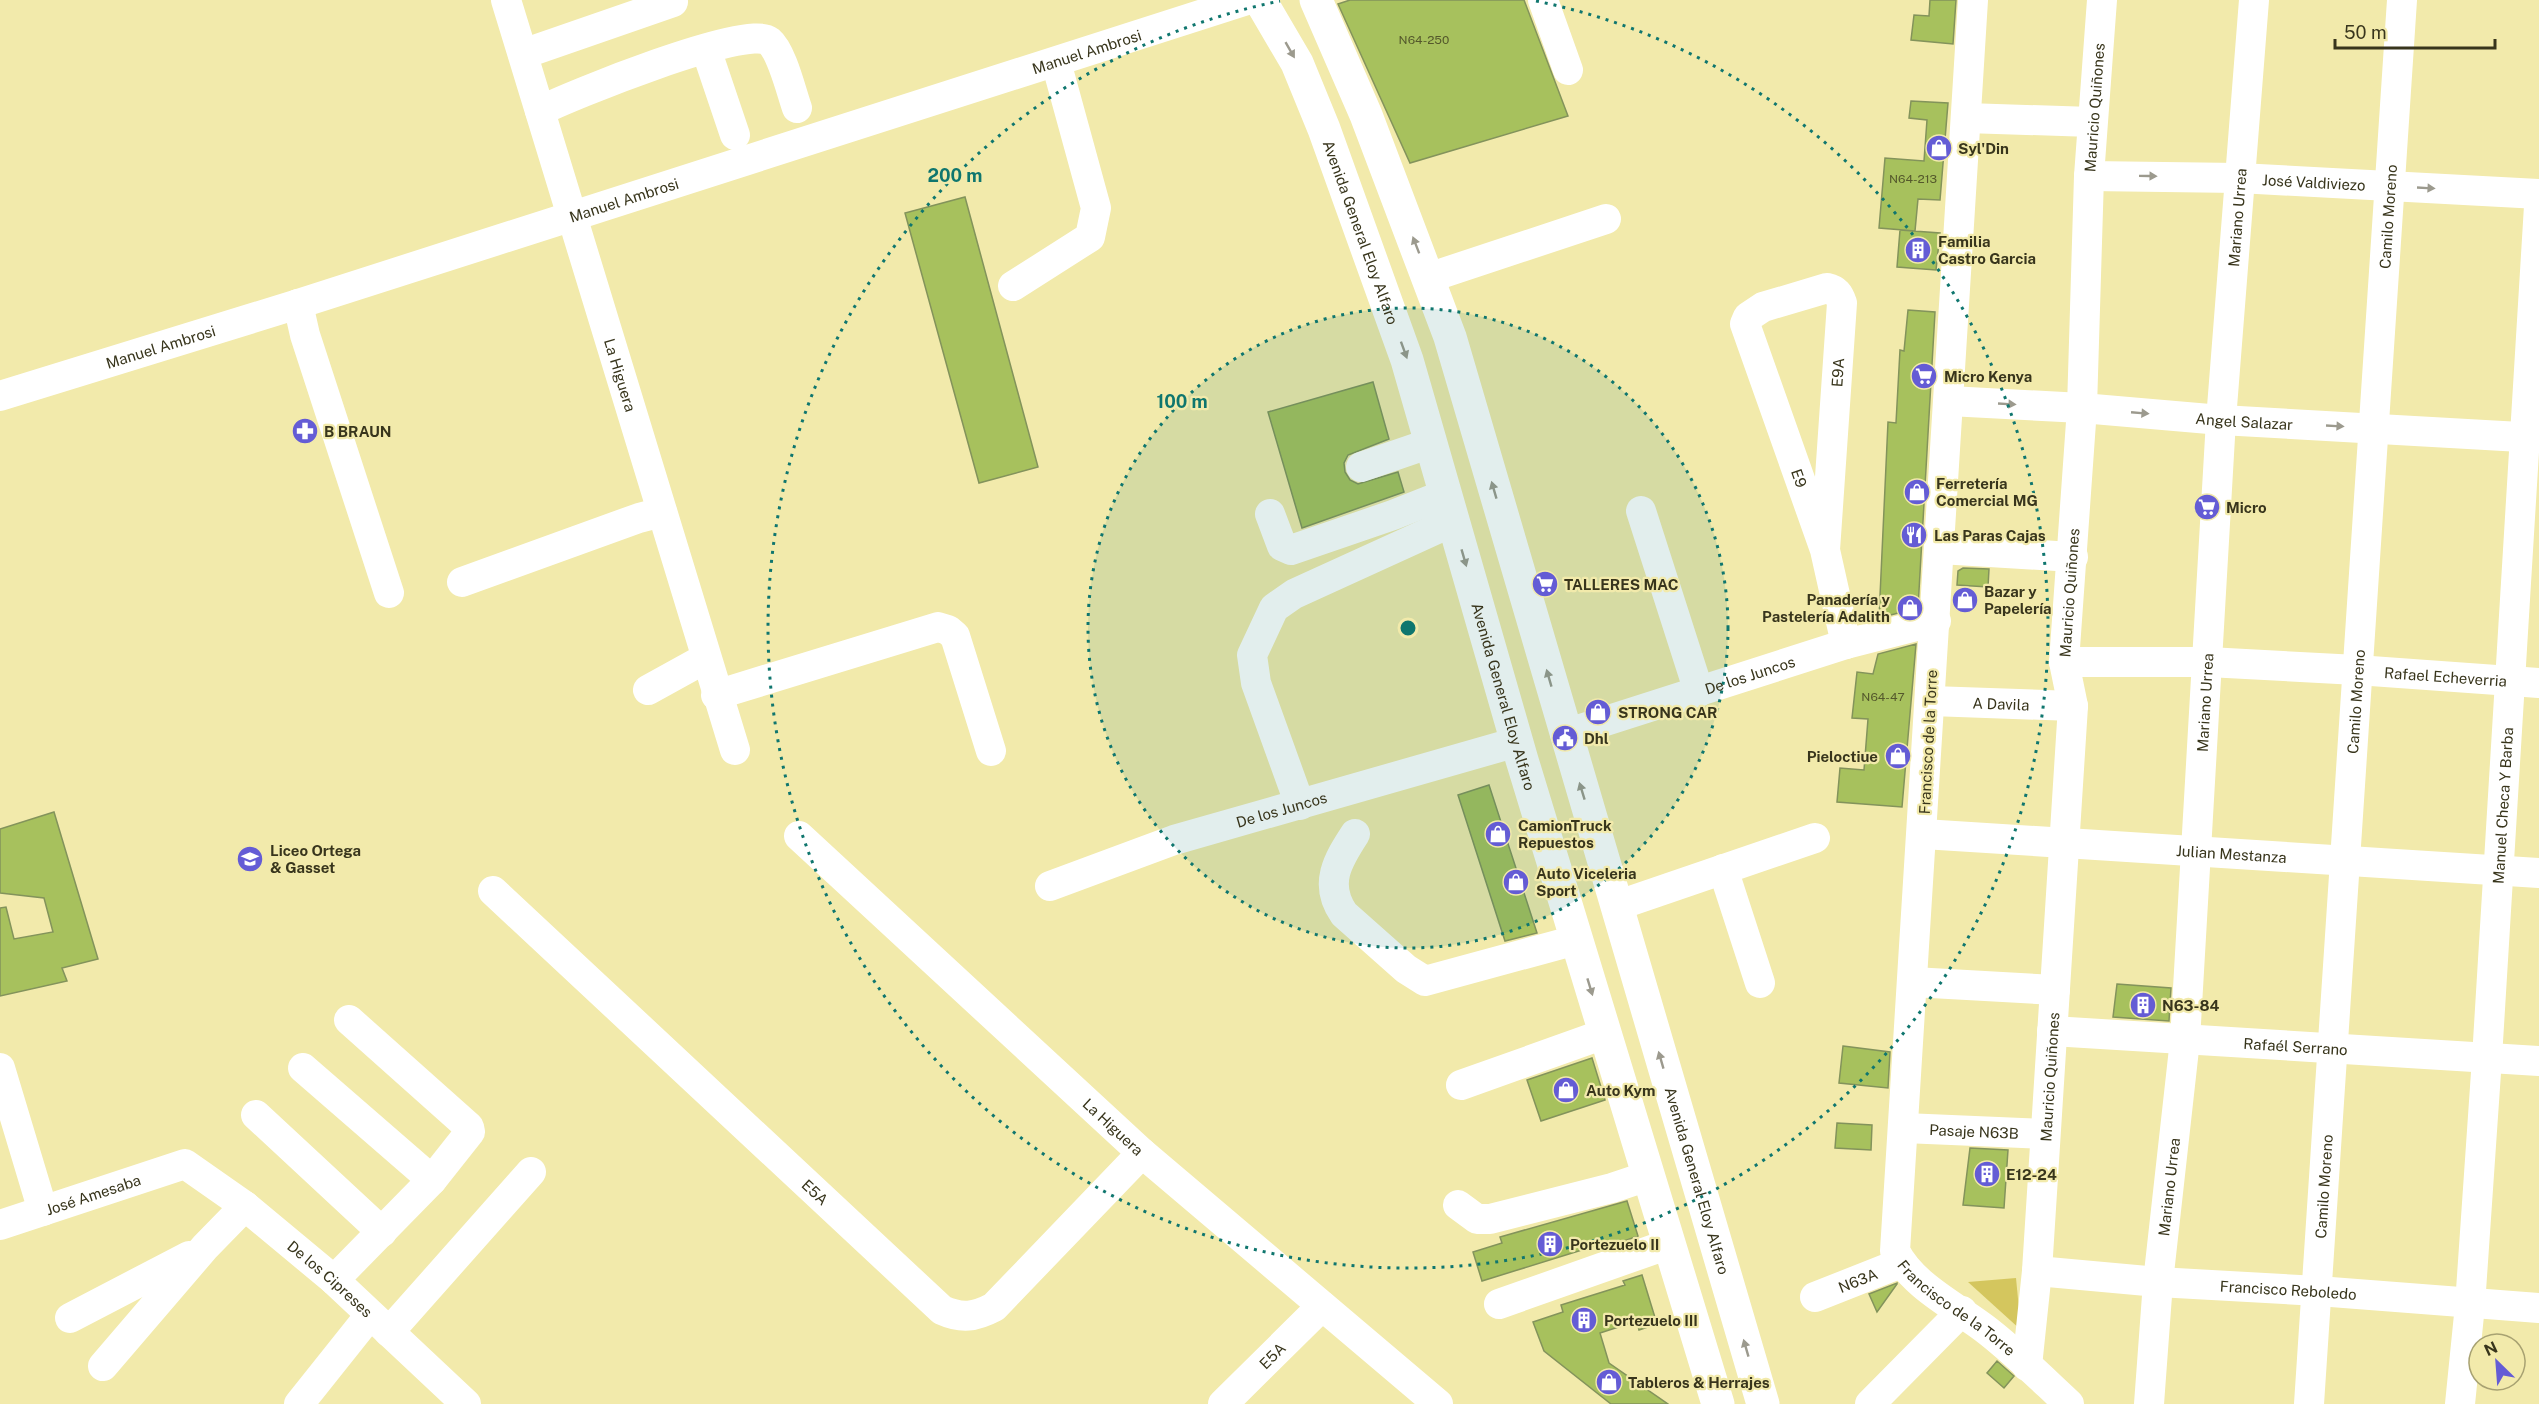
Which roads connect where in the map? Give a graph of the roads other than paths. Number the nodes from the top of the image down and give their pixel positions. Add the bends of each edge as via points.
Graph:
1 (506, 0) edge
2 (1248, 0) edge
3 (1260, 0) edge
4 (1316, 0) edge
5 (1543, 0) edge
6 (1973, 0) edge
7 (2102, 0) edge
8 (2254, 0) edge
9 (2402, 0) edge
10 (673, 2) dead end
11 (706, 49) junction
12 (523, 54) junction
13 (1056, 62) junction
14 (1568, 70) dead end
15 (797, 108) dead end
16 (540, 111) junction
17 (1966, 118) junction
18 (2092, 122) junction
19 (735, 135) dead end
20 (2089, 176) junction
21 (2239, 178) junction
22 (2389, 186) junction
23 (2539, 194) edge
24 (2539, 206) edge
25 (573, 215) junction
26 (1606, 219) dead end
27 (1428, 278) junction
28 (1013, 286) dead end
29 (298, 304) junction
30 (1748, 317) joint
31 (0, 396) edge
32 (1949, 401) junction
33 (2082, 408) junction
34 (2221, 420) junction
35 (2373, 428) junction
36 (2531, 437) edge
37 (1431, 443) junction
38 (1361, 467) dead end
39 (1450, 508) junction
40 (1641, 510) dead end
41 (662, 512) junction
42 (1270, 514) dead end
43 (1940, 549) junction
44 (1825, 550) junction
45 (2073, 557) junction
46 (462, 582) dead end
47 (388, 593) dead end
48 (1936, 621) junction
49 (1846, 644) junction
50 (706, 658) junction
51 (2064, 662) junction
52 (2208, 662) junction
53 (2357, 670) junction
54 (2525, 682) edge
55 (648, 690) dead end
56 (1699, 692) junction
57 (716, 694) junction
58 (1931, 701) junction
59 (2073, 706) junction
60 (1565, 734) junction
61 (1517, 742) junction
62 (735, 750) dead end
63 (991, 751) dead end
64 (1300, 805) junction
65 (1355, 834) dead end
66 (1923, 834) junction
67 (799, 836) dead end
68 (1815, 838) dead end
69 (2064, 843) junction
70 (2194, 853) junction
71 (2344, 861) junction
72 (1723, 869) junction
73 (2499, 870) junction
74 (2539, 873) edge
75 (1050, 886) dead end
76 (494, 891) dead end
77 (1616, 906) junction
78 (1576, 940) junction
79 (1913, 982) junction
80 (1760, 983) dead end
81 (2055, 990) junction
82 (349, 1020) dead end
83 (2052, 1031) junction
84 (1604, 1034) junction
85 (2185, 1040) junction
86 (2331, 1049) junction
87 (2487, 1058) junction
88 (2539, 1061) edge
89 (0, 1068) edge
90 (303, 1068) dead end
91 (1461, 1085) dead end
92 (256, 1115) dead end
93 (1904, 1128) junction
94 (2046, 1134) junction
95 (1142, 1153) junction
96 (185, 1164) joint
97 (531, 1172) dead end
98 (1648, 1176) junction
99 (432, 1180) junction
100 (1458, 1205) dead end
101 (245, 1206) junction
102 (43, 1212) junction
103 (0, 1225) edge
104 (382, 1232) junction
105 (1669, 1244) junction
106 (205, 1247) junction
107 (1901, 1263) junction
108 (2037, 1271) junction
109 (334, 1280) junction
110 (2158, 1282) junction
111 (2318, 1291) junction
112 (1815, 1297) dead end
113 (1498, 1304) dead end
114 (2470, 1304) junction
115 (1322, 1306) junction
116 (2539, 1308) edge
117 (1962, 1311) junction
118 (70, 1318) dead end
119 (379, 1324) junction
120 (103, 1365) dead end
121 (2027, 1366) junction
122 (299, 1404) edge
123 (466, 1404) edge
124 (1223, 1404) edge
125 (1438, 1404) edge
126 (1718, 1404) edge
127 (1763, 1404) edge
128 (1870, 1404) edge
129 (2069, 1404) edge
130 (2149, 1404) edge
131 (2309, 1404) edge
132 (2460, 1404) edge

1 - 12 street, La Higuera
2 - 13 street, Manuel Ambrosi
3 -> 37 main road, Avenida General Eloy Alfaro via 1297,63 1324,129 1407,360
27 -> 4 main road, Avenida General Eloy Alfaro via 1366,115
5 - 14 street
6 - 17 street, Francisco de la Torre
7 - 18 street, Mauricio Quiñones
8 - 21 street, Mariano Urrea
9 - 22 street, Camilo Moreno
10 - 12 street
11 - 15 street via 758,37 769,41
11 - 16 street via 669,59
11 - 19 street
12 - 16 street, La Higuera
13 - 25 street, Manuel Ambrosi
13 - 28 street via 1096,208 1090,237
16 - 25 street, La Higuera
17 - 18 street
17 - 32 street, Francisco de la Torre
18 - 20 street, Mauricio Quiñones
20 -> 21 street, José Valdiviezo
20 - 33 street, Mauricio Quiñones
21 - 22 street, José Valdiviezo
21 - 34 street, Mariano Urrea
22 -> 23 street, José Valdiviezo
22 - 35 street, Camilo Moreno
24 - 36 street, Manuel Checa Y Barba
25 - 29 street, Manuel Ambrosi
25 - 41 street, La Higuera
26 - 27 street
60 -> 27 main road, Avenida General Eloy Alfaro via 1450,337
29 - 31 street, Manuel Ambrosi
29 - 47 street
30 - 44 street, E9 via 1747,333
30 - 44 street, E9A via 1763,307 1820,288 1834,290 1842,303
32 -> 33 street, Angel Salazar
32 - 43 street, Francisco de la Torre
33 -> 34 street, Angel Salazar
33 - 45 street, Mauricio Quiñones
34 -> 35 street, Angel Salazar
34 - 52 street, Mariano Urrea
35 - 36 street, Angel Salazar
35 - 53 street, Camilo Moreno
36 - 54 street, Manuel Checa Y Barba
37 - 38 street
37 - 39 main road, Avenida General Eloy Alfaro
39 - 42 street via 1393,515 1291,550 1282,546
39 -> 61 main road, Avenida General Eloy Alfaro
39 - 64 street via 1294,594 1274,608 1262,630 1252,655 1256,683
40 - 56 street
41 - 46 street
41 - 50 street, La Higuera
43 - 45 street
43 - 48 street, Francisco de la Torre
44 - 49 street, E9
45 - 51 street, Mauricio Quiñones
48 - 49 street, De los Juncos
48 - 58 street, Francisco de la Torre
49 - 56 street, De los Juncos
50 - 55 street
50 - 57 street, La Higuera
51 - 52 street, Rafael Echeverria
51 - 59 street, Mauricio Quiñones
52 - 53 street, Rafael Echeverria
52 - 70 street, Mariano Urrea
53 - 54 street, Rafael Echeverria
53 - 71 street, Camilo Moreno
54 - 73 street, Manuel Checa Y Barba
56 - 60 street, De los Juncos
57 - 62 street, La Higuera
57 - 63 street via 938,627 955,636
58 - 59 street, A Davila
58 - 66 street, Francisco de la Torre
59 - 69 street, Mauricio Quiñones
77 -> 60 main road, Avenida General Eloy Alfaro
61 - 64 street, De los Juncos
61 - 78 main road, Avenida General Eloy Alfaro
64 - 75 street, De los Juncos via 1174,840
65 - 78 street via 1335,865 1337,903 1344,914 1406,969 1425,981
66 - 69 street, Julian Mestanza
66 - 79 street, Francisco de la Torre
67 - 95 street, La Higuera
68 - 72 street
69 - 70 street, Julian Mestanza
69 - 81 street, Mauricio Quiñones
70 - 71 street, Julian Mestanza
70 - 85 street, Mariano Urrea
71 - 73 street, Julian Mestanza
71 - 86 street, Camilo Moreno
72 - 77 street
72 - 80 street
73 - 74 street, Julian Mestanza
73 - 87 street, Manuel Checa Y Barba
76 - 95 street, E5A via 942,1310 954,1315 967,1317 994,1307
127 -> 77 main road, Avenida General Eloy Alfaro
78 -> 84 main road, Avenida General Eloy Alfaro
79 - 81 street
79 - 93 street, Francisco de la Torre
81 - 83 street, Mauricio Quiñones
82 - 99 street via 470,1128 469,1135
83 - 85 street, Rafaél Serrano
83 - 94 street, Mauricio Quiñones
84 - 91 street
84 - 98 main road, Avenida General Eloy Alfaro
85 - 86 street, Rafaél Serrano
85 - 110 street, Mariano Urrea
86 - 87 street, Rafaél Serrano
86 - 111 street, Camilo Moreno
87 - 88 street, Rafaél Serrano
87 - 114 street, Manuel Checa Y Barba
89 - 102 street
90 - 99 street
92 - 104 street
93 - 94 street, Pasaje N63B
93 - 107 street, Francisco de la Torre via 1895,1239
94 - 108 street, Mauricio Quiñones
95 - 115 street, La Higuera
96 - 101 street, De los Cipreses
96 - 102 street, José Amesaba
97 - 119 street
98 - 100 street via 1490,1219 1477,1219
98 - 105 main road, Avenida General Eloy Alfaro
99 - 104 street
101 - 106 street
101 - 109 street, De los Cipreses
102 - 103 street, José Amesaba
104 - 109 street
105 - 113 street
105 - 126 main road, Avenida General Eloy Alfaro
106 - 118 street
106 - 120 street
107 - 112 street, N63A
107 - 117 street, Francisco de la Torre
108 - 110 street, Francisco Reboledo
108 - 121 street, Mauricio Quiñones
109 - 119 street, De los Cipreses
110 - 111 street, Francisco Reboledo
110 - 130 street, Mariano Urrea
111 - 114 street, Francisco Reboledo
111 - 131 street, Camilo Moreno
114 - 116 street, Francisco Reboledo
114 - 132 street, Manuel Checa Y Barba
115 - 124 street, E5A
115 - 125 street, La Higuera
117 - 121 street, Francisco de la Torre
117 - 128 street
119 - 122 street
119 - 123 street, De los Cipreses
121 - 129 street, Francisco de la Torre

